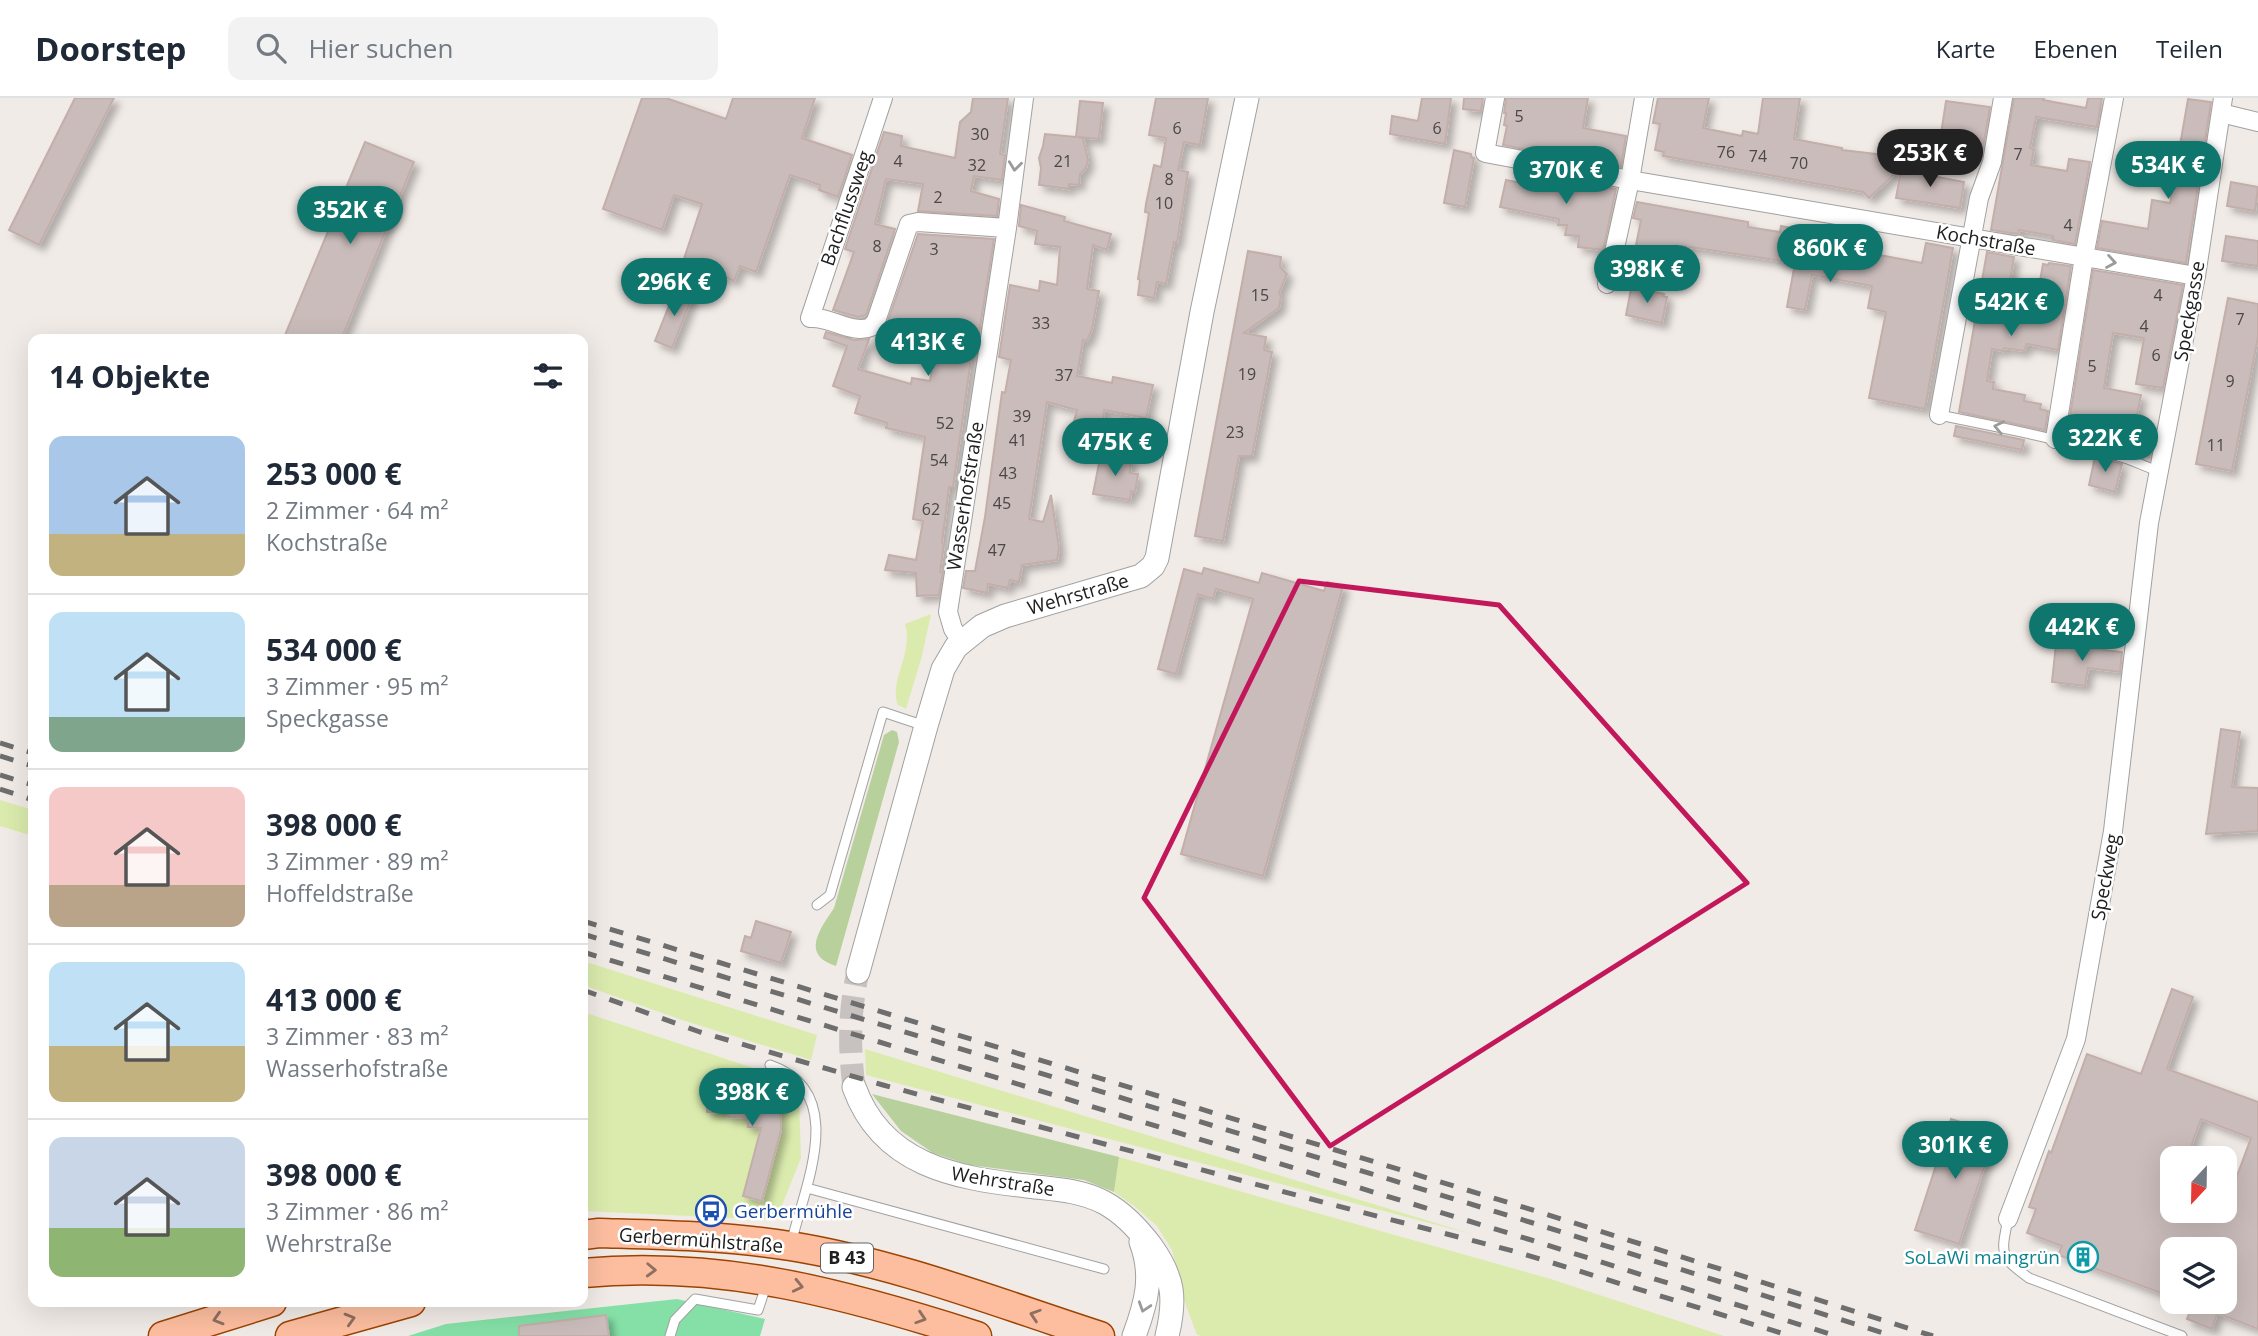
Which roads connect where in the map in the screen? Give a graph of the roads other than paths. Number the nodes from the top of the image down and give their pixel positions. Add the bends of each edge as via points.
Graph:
1 (883, 98) edge
2 (1024, 98) edge
3 (1247, 98) edge
4 (1495, 98) edge
5 (1644, 98) edge
6 (2003, 98) edge
7 (2114, 98) edge
8 (2222, 105) edge
9 (2258, 122) edge
10 (1630, 180) junction
11 (1007, 228) junction
12 (1971, 238) junction
13 (2084, 257) junction
14 (2196, 276) junction
15 (1607, 284) dead end
16 (1939, 415) joint
17 (2055, 439) junction
18 (2159, 471) junction
19 (2150, 523) joint
20 (961, 641) junction
21 (926, 726) junction
22 (817, 905) dead end
23 (858, 972) tunnel mouth
24 (770, 1065) dead end
25 (854, 1087) tunnel mouth
26 (807, 1188) junction
27 (2008, 1219) joint
28 (1137, 1229) junction
29 (588, 1234) edge
30 (791, 1246) junction
31 (1104, 1269) dead end
32 (588, 1272) edge
33 (767, 1280) junction
34 (256, 1307) edge
35 (393, 1307) edge
36 (163, 1336) edge
37 (290, 1336) edge
38 (670, 1336) edge
39 (977, 1336) edge
40 (1100, 1336) edge
41 (1134, 1336) edge
42 (1167, 1336) edge
43 (2182, 1336) edge

1 - 11 street, Bachflussweg via 810,318 858,329 871,327 909,224
2 -> 11 street, Wasserhofstraße
3 - 20 street, Wehrstraße via 1153,566 1141,576 1006,616
4 - 10 street, Kochstraße via 1485,153
5 - 10 street
6 - 12 street via 1992,162
7 - 13 street
8 - 9 street
8 - 14 street, Speckgasse
10 - 12 street, Kochstraße
10 - 15 street
11 - 20 street, Wasserhofstraße via 948,612
12 - 13 street, Kochstraße
12 - 16 street
13 -> 14 street, Kochstraße
13 - 17 street
14 - 18 street, Speckgasse
17 -> 16 lane
17 - 18 lane
18 - 19 street, Speckgasse
19 - 27 street, Speckweg via 2113,831 2076,1040
20 - 21 street, Wehrstraße via 943,669
21 - 22 lane via 883,712 830,895
21 - 23 street, Wehrstraße
24 - 26 lane via 800,1083 815,1108 817,1130
25 - 28 street, Wehrstraße via 866,1113 884,1135 922,1163 972,1179 1088,1196 1105,1203
26 - 30 lane
26 - 31 lane
27 - 43 lane via 2002,1247 2010,1264 2029,1278
28 -> 41 street via 1149,1280
28 - 42 street, Wehrstraße via 1169,1277 1173,1303
29 - 30 main road, Gerbermühlstraße / B 43 via 701,1237
40 -> 30 main road, Gerbermühlstraße / B 43 via 903,1272
32 -> 33 main road, Gerbermühlstraße / B 43 via 660,1270
33 - 38 lane via 758,1310 695,1299 675,1320
33 -> 39 main road, Gerbermühlstraße / B 43 via 865,1301
34 -> 36 main road
37 -> 35 main road

